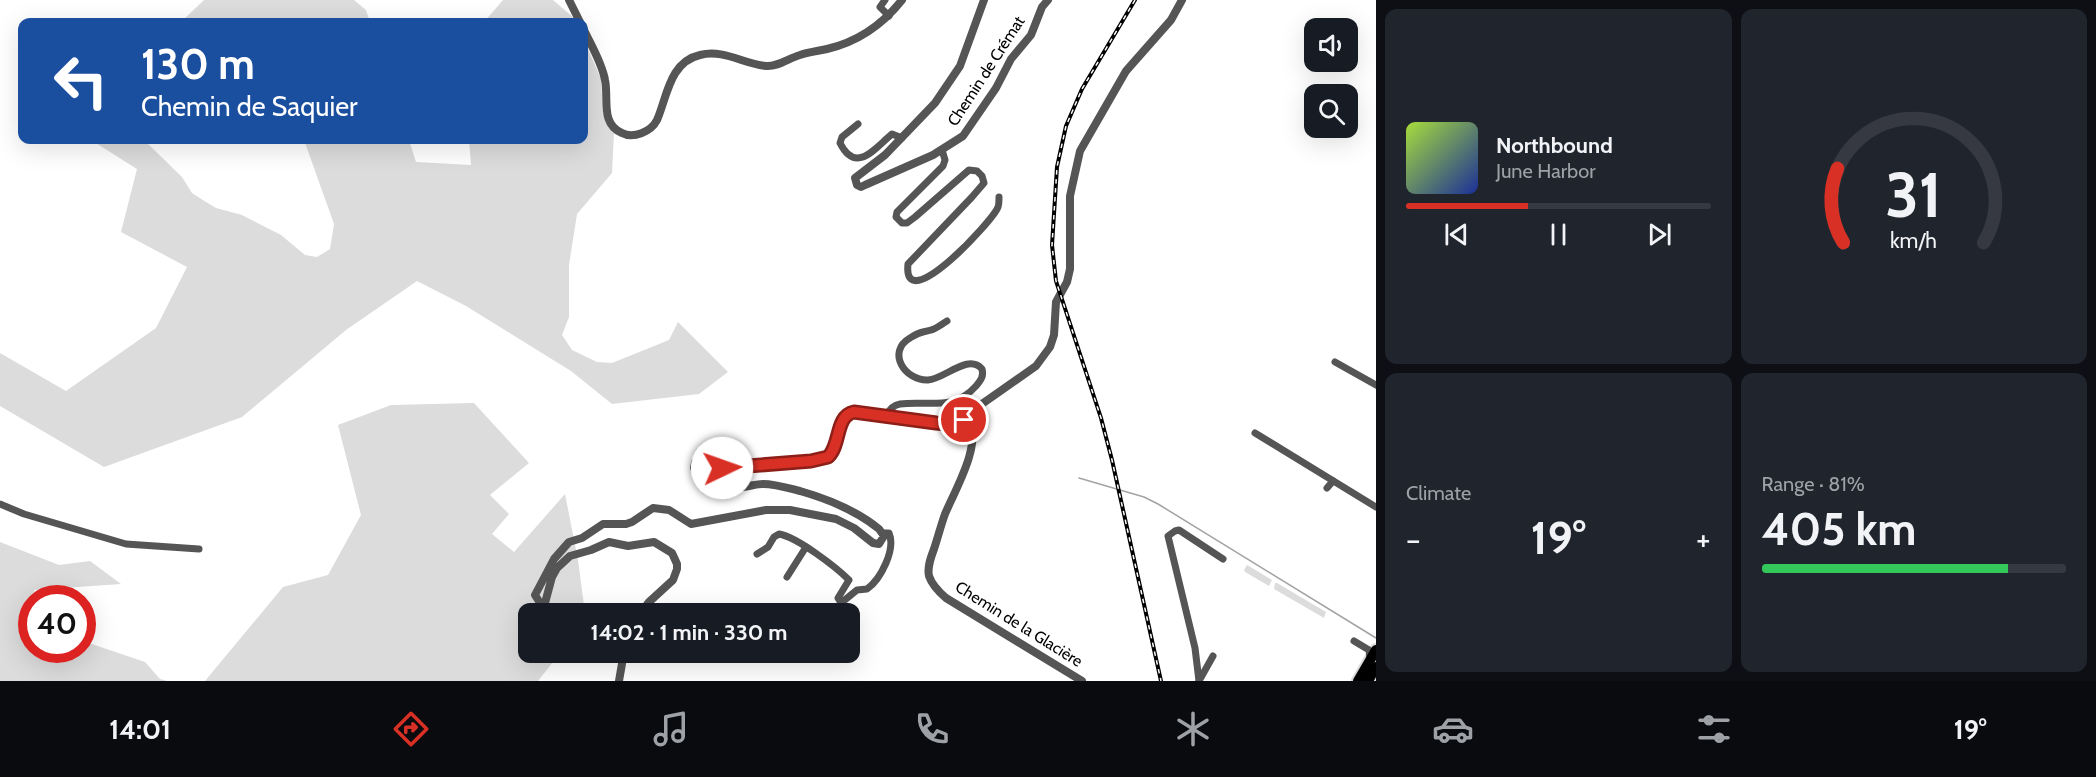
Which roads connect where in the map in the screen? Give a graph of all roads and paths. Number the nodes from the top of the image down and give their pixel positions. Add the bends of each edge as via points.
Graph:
1 (569, 0) edge
2 (885, 0) edge
3 (902, 0) edge
4 (984, 0) edge
5 (1048, 0) edge
6 (1182, 0) edge
7 (889, 16) junction
8 (578, 18) edge
9 (588, 40) edge
10 (858, 124) dead end
11 (902, 138) junction
12 (942, 150) junction
13 (999, 197) dead end
14 (947, 321) dead end
15 (1335, 362) dead end
16 (1376, 385) edge
17 (886, 416) junction
18 (968, 421) junction
19 (1255, 433) dead end
20 (1333, 481) junction
21 (1327, 488) dead end
22 (0, 504) edge
23 (1376, 507) edge
24 (883, 533) junction
25 (806, 547) junction
26 (199, 549) dead end
27 (757, 554) dead end
28 (1223, 559) dead end
29 (787, 578) dead end
30 (540, 603) edge
31 (545, 603) edge
32 (648, 603) edge
33 (1354, 641) dead end
34 (1376, 650) edge
35 (1213, 656) dead end
36 (622, 663) edge
37 (1373, 664) edge
38 (619, 681) edge
39 (1082, 681) edge
40 (1199, 681) edge
41 (1358, 681) edge
42 (1368, 681) edge

1 - 8 street
2 - 7 street via 880,7
3 - 7 street
4 - 11 street, Chemin de Crémat via 956,74
5 - 12 street, Chemin de Crémat via 1031,34 1011,59 969,129
6 - 18 street via 1171,20 1126,71 1080,151 1070,196 1070,269 1056,302 1054,335 1048,351 1036,366 979,406
7 - 9 street via 844,43 771,66 720,53 697,55 672,79 656,122 638,135 623,134 611,125 605,80
10 - 11 street via 840,143 849,158 860,158 876,150 892,134
11 - 12 street, Chemin de Crémat via 855,178 857,184 861,187
12 - 13 street via 943,166 897,212 902,223 915,217 969,171 977,171 984,183 908,264 910,277 923,280 947,264 981,229 998,207
14 - 17 street via 905,341 898,352 902,367 917,379 929,380 970,362 982,369 981,379 954,400 931,405 899,404
15 - 16 street
17 - 18 street via 947,424
17 - 24 street via 846,414 835,448 823,459 722,468 700,460 694,468 712,481 739,487 773,485 825,499 872,523
18 - 39 street, Chemin de la Glacière via 973,434 969,454 930,562 930,577 946,597
19 - 20 street
20 - 21 street
20 - 23 street
22 - 26 street via 126,544
24 - 25 street via 889,533 891,539 884,570 867,589 857,590 841,603 838,598 848,579
24 - 30 street via 882,541 873,543 845,523 790,510 766,510 691,524 669,510 653,508 632,522 603,524 568,542 535,595
25 - 27 street via 779,534
25 - 29 street
28 - 40 street via 1179,530 1168,536
31 - 32 street via 557,568 570,556 609,542 628,546 654,542 672,554 678,564 673,580
33 - 37 street via 1369,650
34 - 37 main road
35 - 40 street
36 - 38 street
37 - 41 main road
37 - 42 main road

